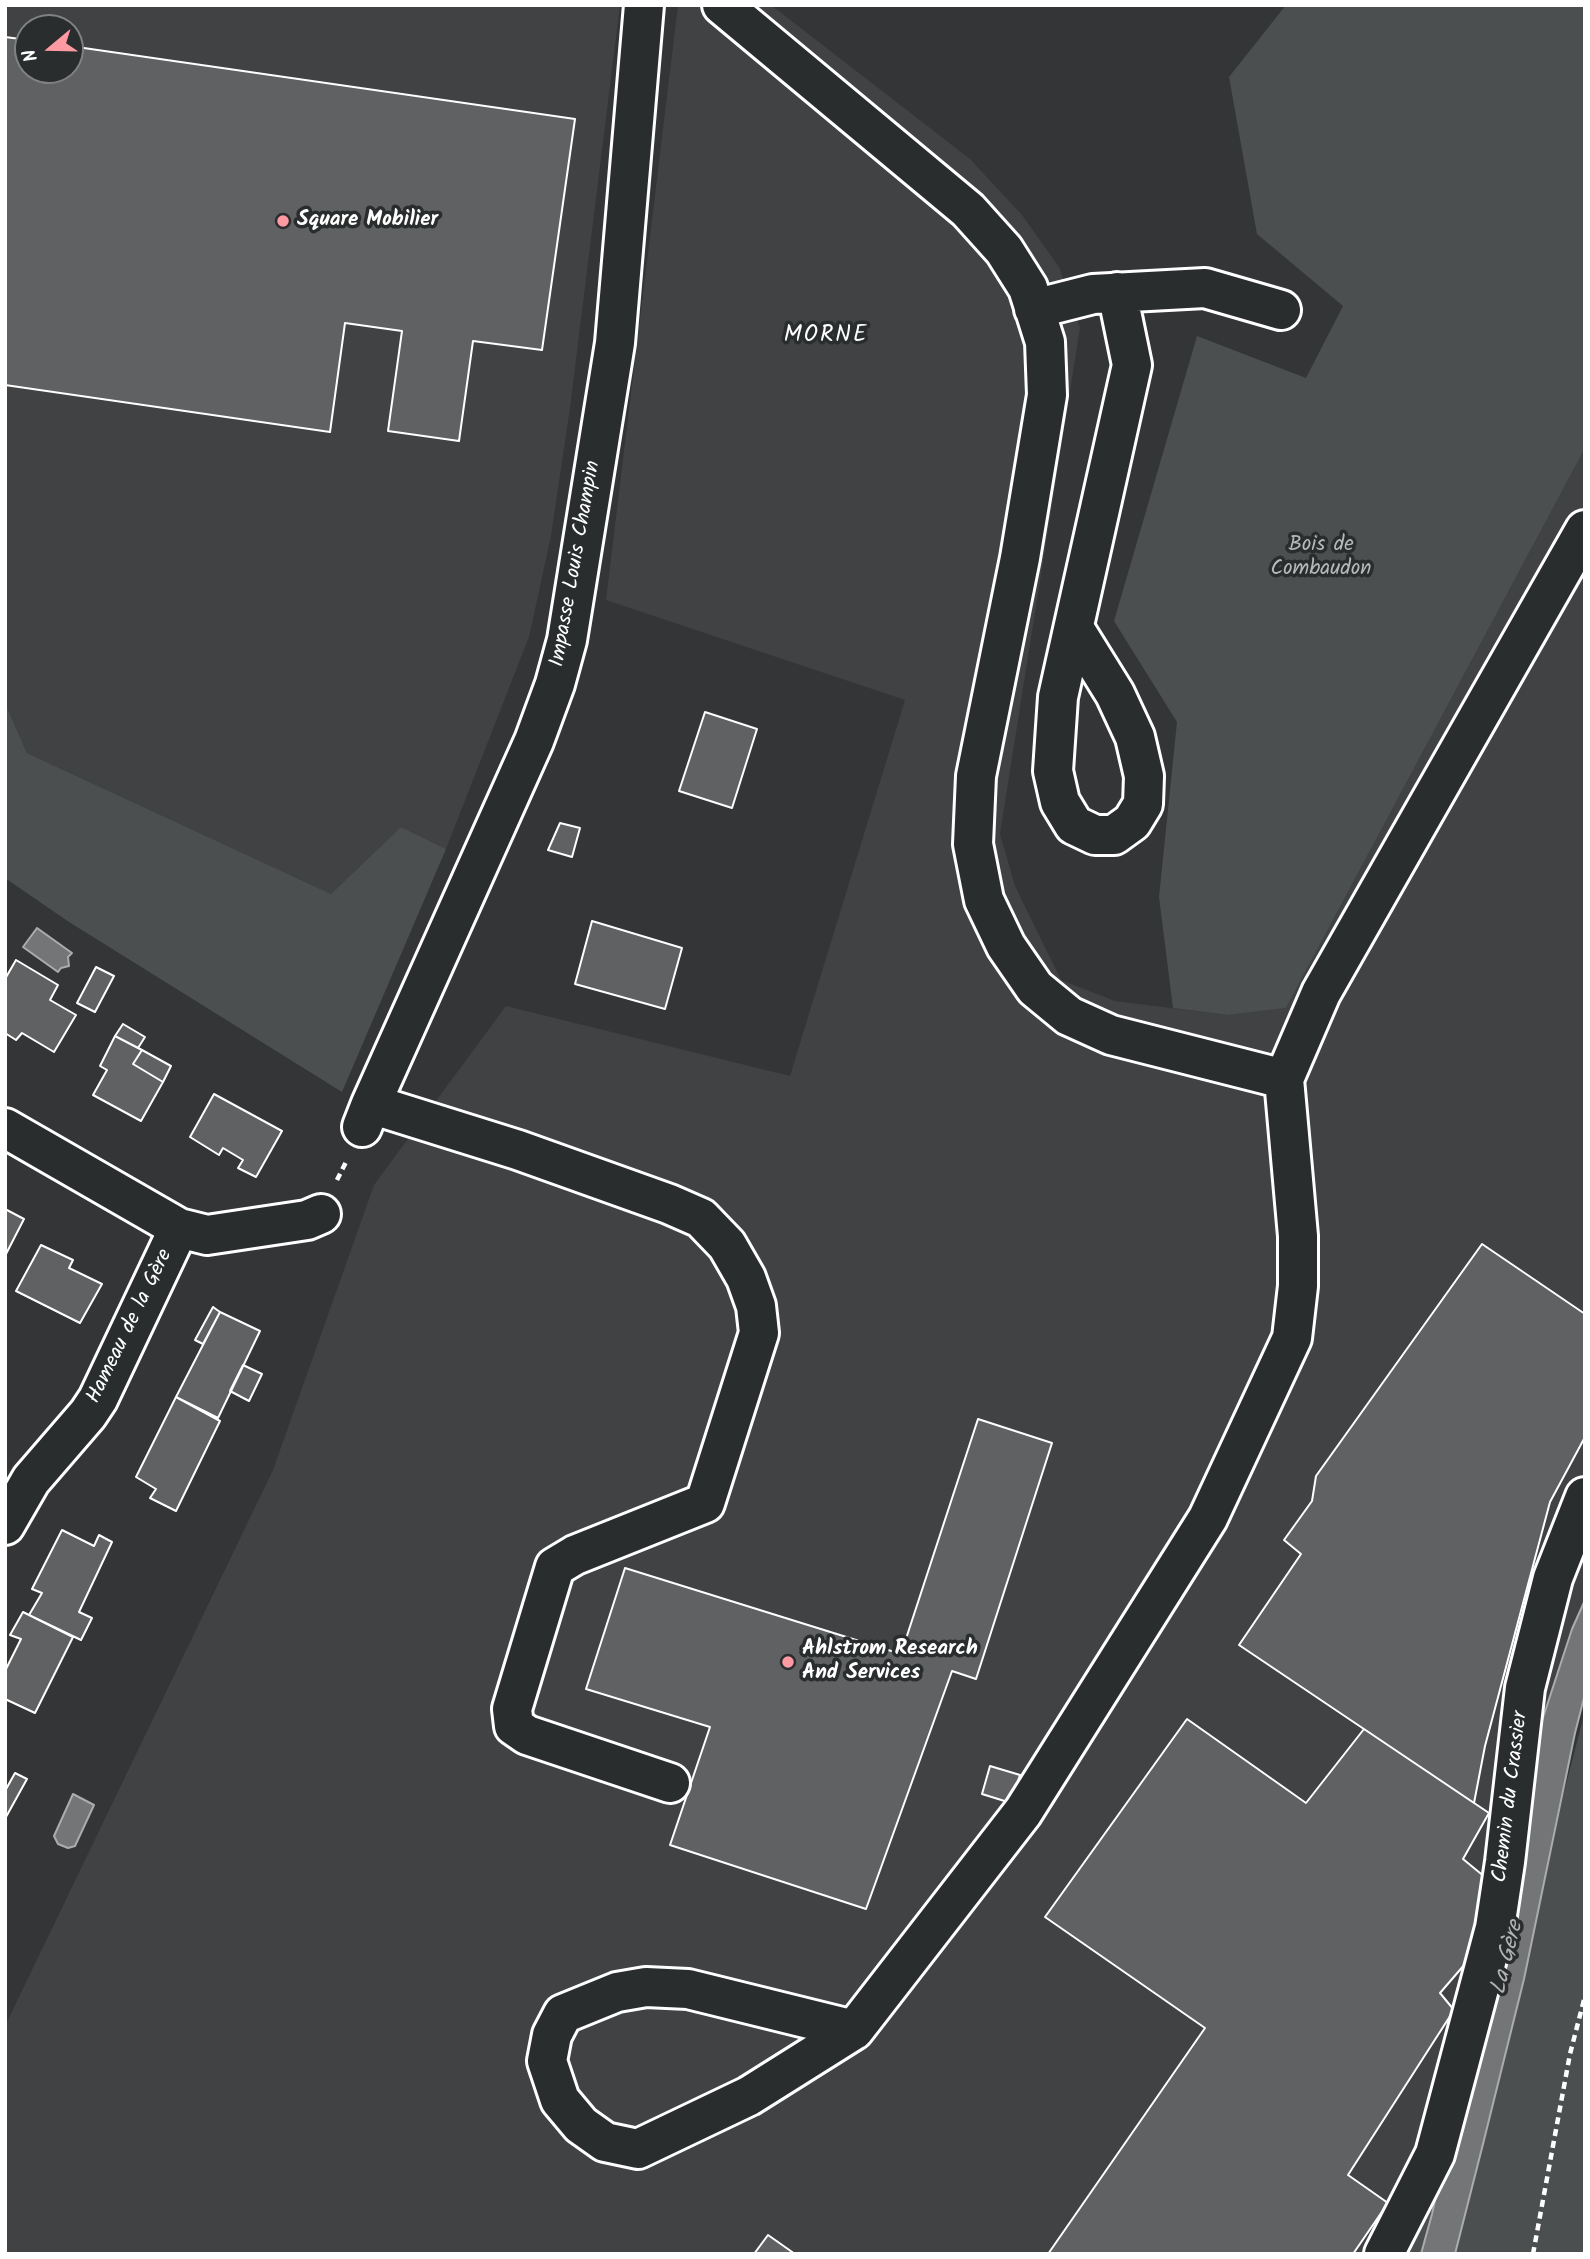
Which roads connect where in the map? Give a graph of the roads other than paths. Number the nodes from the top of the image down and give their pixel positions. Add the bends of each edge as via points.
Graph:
1 (644, 5) edge
2 (722, 5) edge
3 (1118, 292) junction
4 (1034, 309) junction
5 (1281, 310) dead end
6 (1585, 530) edge
7 (1074, 628) dead end
8 (1284, 1079) junction
9 (5, 1128) edge
10 (321, 1214) road end
11 (180, 1228) junction
12 (1585, 1497) edge
13 (5, 1525) edge
14 (670, 1783) dead end
15 (854, 2030) junction
16 (1384, 2254) edge

1 - 14 street, Impasse Louis Champin via 615,343 567,640 534,741 367,1116 518,1150 669,1204 701,1218 727,1245 746,1278 759,1332 705,1503 555,1567 512,1709 514,1726 527,1735
2 - 4 street via 968,210 1004,250 1028,288
3 - 4 street
3 - 5 street via 1205,288
3 - 7 street via 1132,365
4 - 8 street via 1045,342 1047,396 976,776 973,844 984,900 1006,946 1035,988 1069,1016 1111,1035
6 - 8 street via 1321,993
8 - 15 street via 1298,1236 1292,1338 1208,1518 1024,1812
9 - 11 street, Hameau de la Gère
10 - 11 street, Hameau de la Gère via 207,1235
11 - 13 street, Hameau de la Gère via 98,1399 31,1480
12 - 16 street, Chemin du Crassier via 1553,1578 1525,1688 1495,1928 1435,2154
15 - 15 street via 749,2096 638,2149 605,2142 582,2125 560,2100 547,2061 552,2035 563,2014 617,1992 646,1987 688,1989

